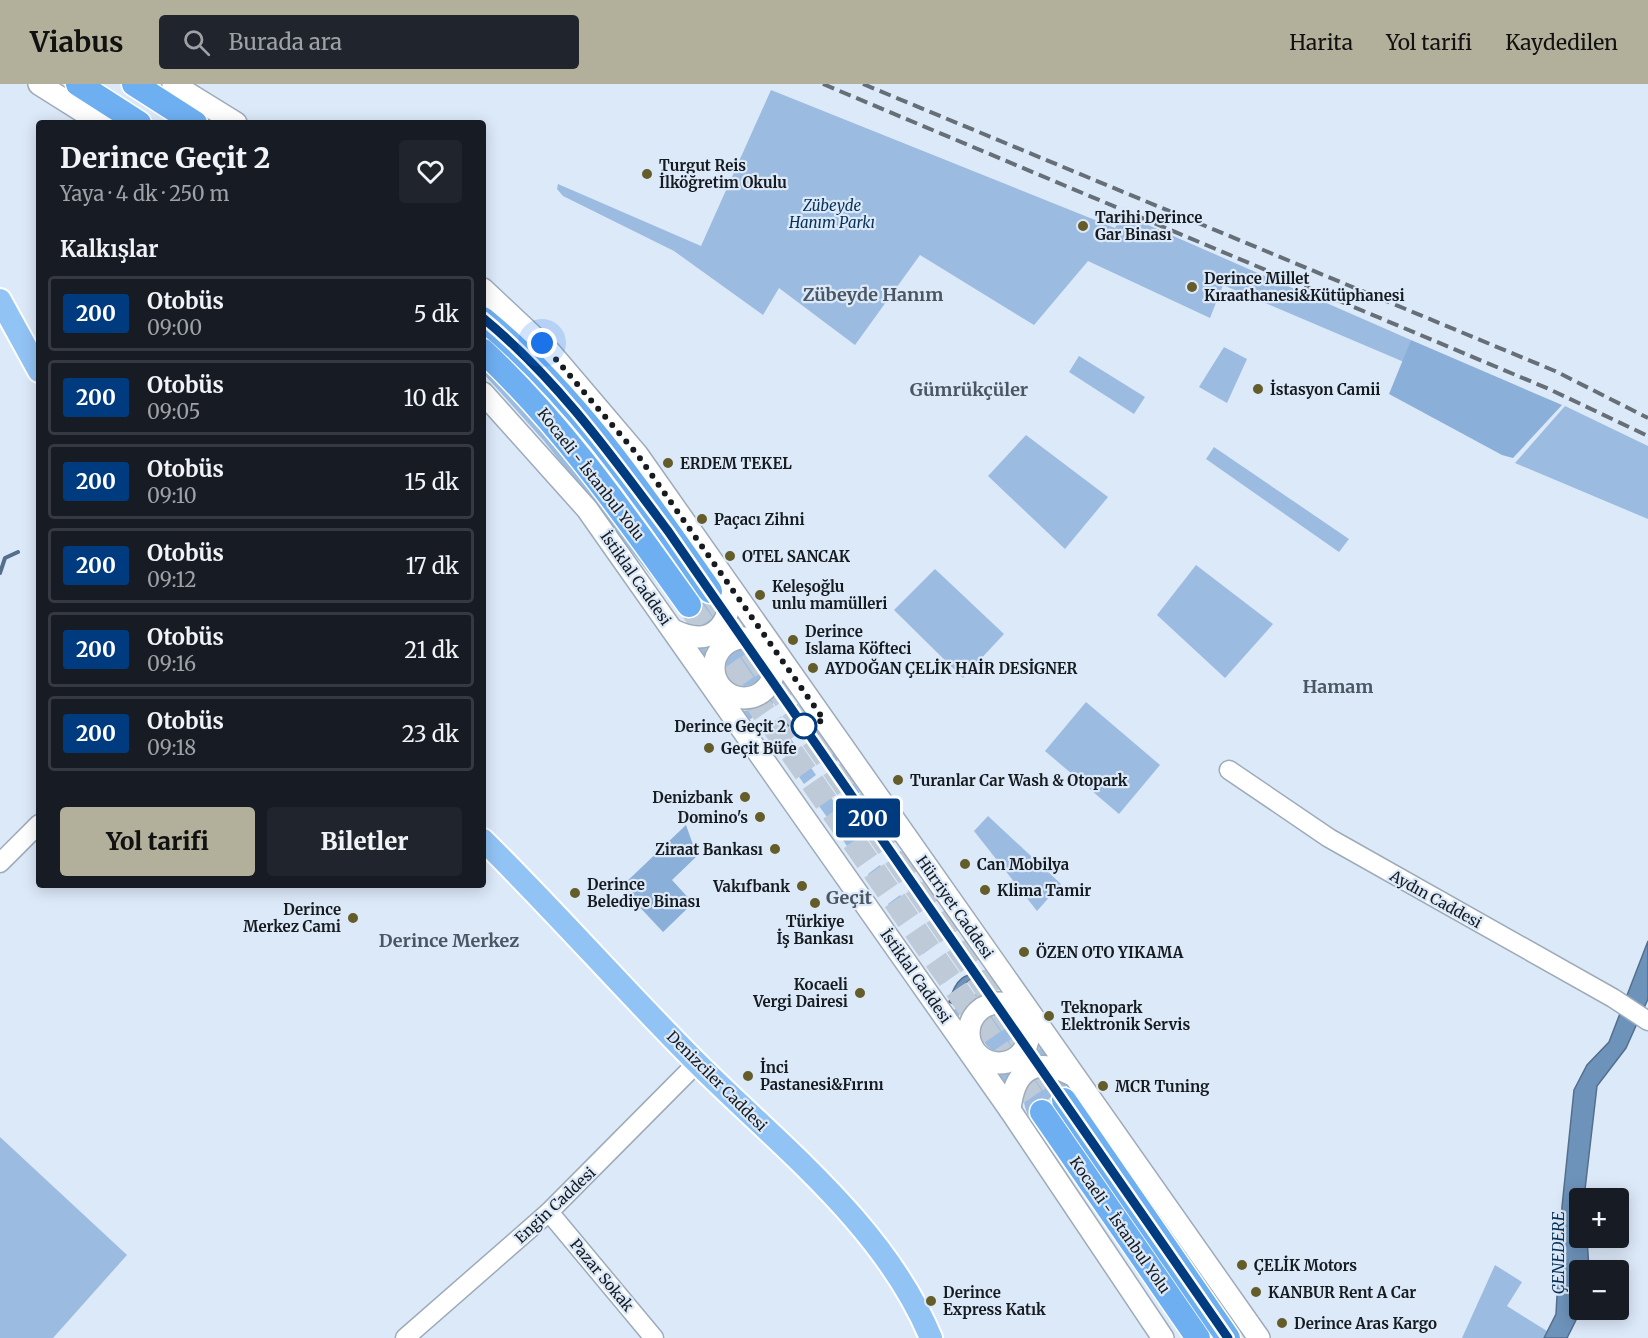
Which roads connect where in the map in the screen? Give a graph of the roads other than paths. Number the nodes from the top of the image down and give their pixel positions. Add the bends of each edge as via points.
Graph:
1 (39, 84) edge
2 (78, 84) edge
3 (134, 84) edge
4 (173, 84) edge
5 (95, 120) edge
6 (134, 120) edge
7 (190, 120) edge
8 (231, 120) edge
9 (486, 292) edge
10 (0, 300) edge
11 (486, 322) edge
12 (486, 354) edge
13 (36, 366) edge
14 (486, 396) edge
15 (721, 590) junction
16 (689, 605) tunnel mouth
17 (673, 630) junction
18 (769, 645) junction
19 (718, 690) junction
20 (1229, 770) dead end
21 (36, 827) edge
22 (486, 843) edge
23 (0, 863) edge
24 (1029, 1018) junction
25 (1647, 1020) edge
26 (970, 1052) junction
27 (697, 1063) junction
28 (1072, 1075) junction
29 (1064, 1100) tunnel mouth
30 (1010, 1110) junction
31 (1042, 1112) tunnel mouth
32 (549, 1212) junction
33 (405, 1338) edge
34 (654, 1338) edge
35 (931, 1338) edge
36 (1163, 1338) edge
37 (1198, 1338) edge
38 (1228, 1338) edge
39 (1258, 1338) edge

1 - 5 main road
2 - 6 highway
3 - 7 highway
4 - 8 main road
9 - 15 main road, Hürriyet Caddesi via 532,333 637,454
10 - 13 main road
11 - 15 highway via 533,364 577,412
12 - 16 highway, Kocaeli - İstanbul Yolu via 560,430
14 - 17 main road, İstiklal Caddesi via 587,509
15 - 17 main road via 727,620 716,632 689,636
15 - 18 main road, Hürriyet Caddesi
17 - 19 main road, İstiklal Caddesi
18 - 19 main road via 750,638 723,646 714,664
18 - 19 main road via 773,677 762,693 742,699
18 - 24 main road, Hürriyet Caddesi
19 - 26 main road, İstiklal Caddesi
20 - 25 street, Aydın Caddesi via 1329,838
21 - 23 street
22 - 27 main road, Denizciler Caddesi
24 - 26 main road via 1029,1038 1019,1056 1010,1061 990,1062
24 - 26 main road via 1011,1005 983,1007 970,1022
24 - 28 main road, Hürriyet Caddesi
26 - 30 main road, İstiklal Caddesi
27 - 32 street, Engin Caddesi
27 - 35 main road, Denizciler Caddesi via 838,1199 916,1306
28 - 30 main road via 1047,1065 1026,1071 1014,1084
28 - 39 main road, Hürriyet Caddesi
29 - 38 highway
30 - 36 main road, İstiklal Caddesi
31 - 37 highway, Kocaeli - İstanbul Yolu
32 - 33 street, Engin Caddesi
32 - 34 street, Pazar Sokak

